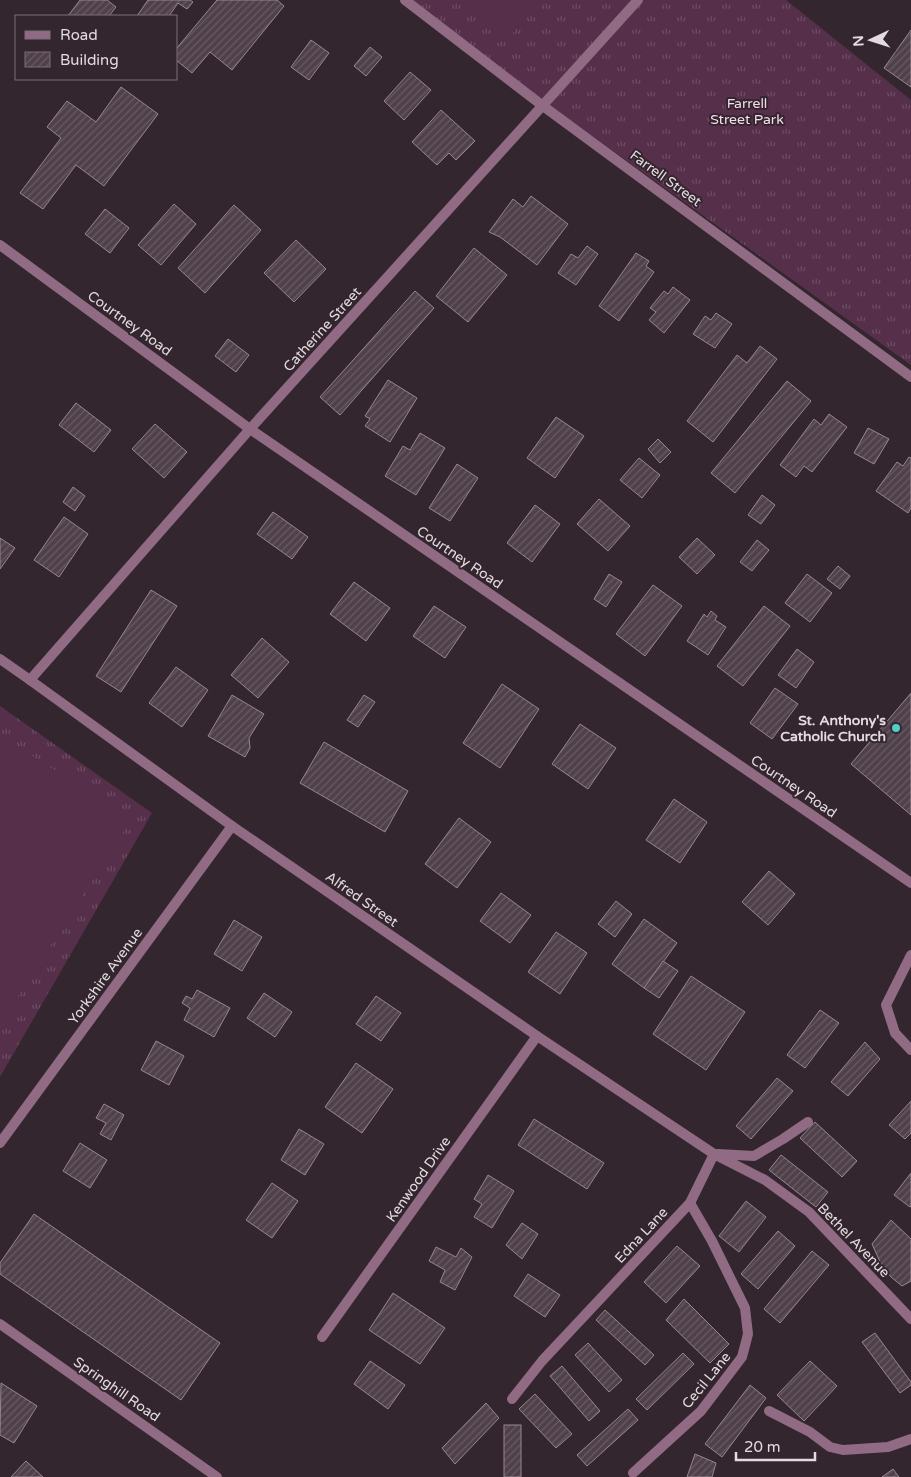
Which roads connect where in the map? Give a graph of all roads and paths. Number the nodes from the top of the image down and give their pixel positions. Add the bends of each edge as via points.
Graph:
1 (405, 0) edge
2 (638, 0) edge
3 (544, 106) junction
4 (0, 244) edge
5 (911, 377) edge
6 (250, 429) junction
7 (0, 660) edge
8 (30, 680) junction
9 (232, 826) junction
10 (911, 882) edge
11 (911, 954) edge
12 (537, 1036) junction
13 (911, 1050) edge
14 (808, 1122) dead end
15 (0, 1143) edge
16 (714, 1154) junction
17 (690, 1203) junction
18 (911, 1319) edge
19 (0, 1324) edge
20 (322, 1337) dead end
21 (512, 1399) dead end
22 (769, 1411) dead end
23 (911, 1439) edge
24 (632, 1473) dead end
25 (217, 1477) edge

1 - 3 street, Farrell Street
2 - 3 street, Catherine Street
3 - 5 street, Farrell Street
3 - 6 street, Catherine Street
4 - 6 street, Courtney Road
6 - 8 street, Catherine Street
6 - 10 street, Courtney Road
7 - 8 street, Alfred Street
8 - 9 street, Alfred Street
9 - 12 street, Alfred Street
9 - 15 street, Yorkshire Avenue
11 - 13 street via 886,1005 895,1033
12 - 16 street, Alfred Street
12 - 20 street, Kenwood Drive
14 - 16 street via 754,1156
16 - 17 street, Edna Lane
16 - 18 street, Bethel Avenue via 765,1180 809,1212
17 - 21 street, Edna Lane via 542,1361
17 - 24 street, Cecil Lane via 745,1308 748,1334 742,1357 701,1411
19 - 25 street, Springhill Road
22 - 23 street via 810,1432 830,1447 843,1450 888,1447

